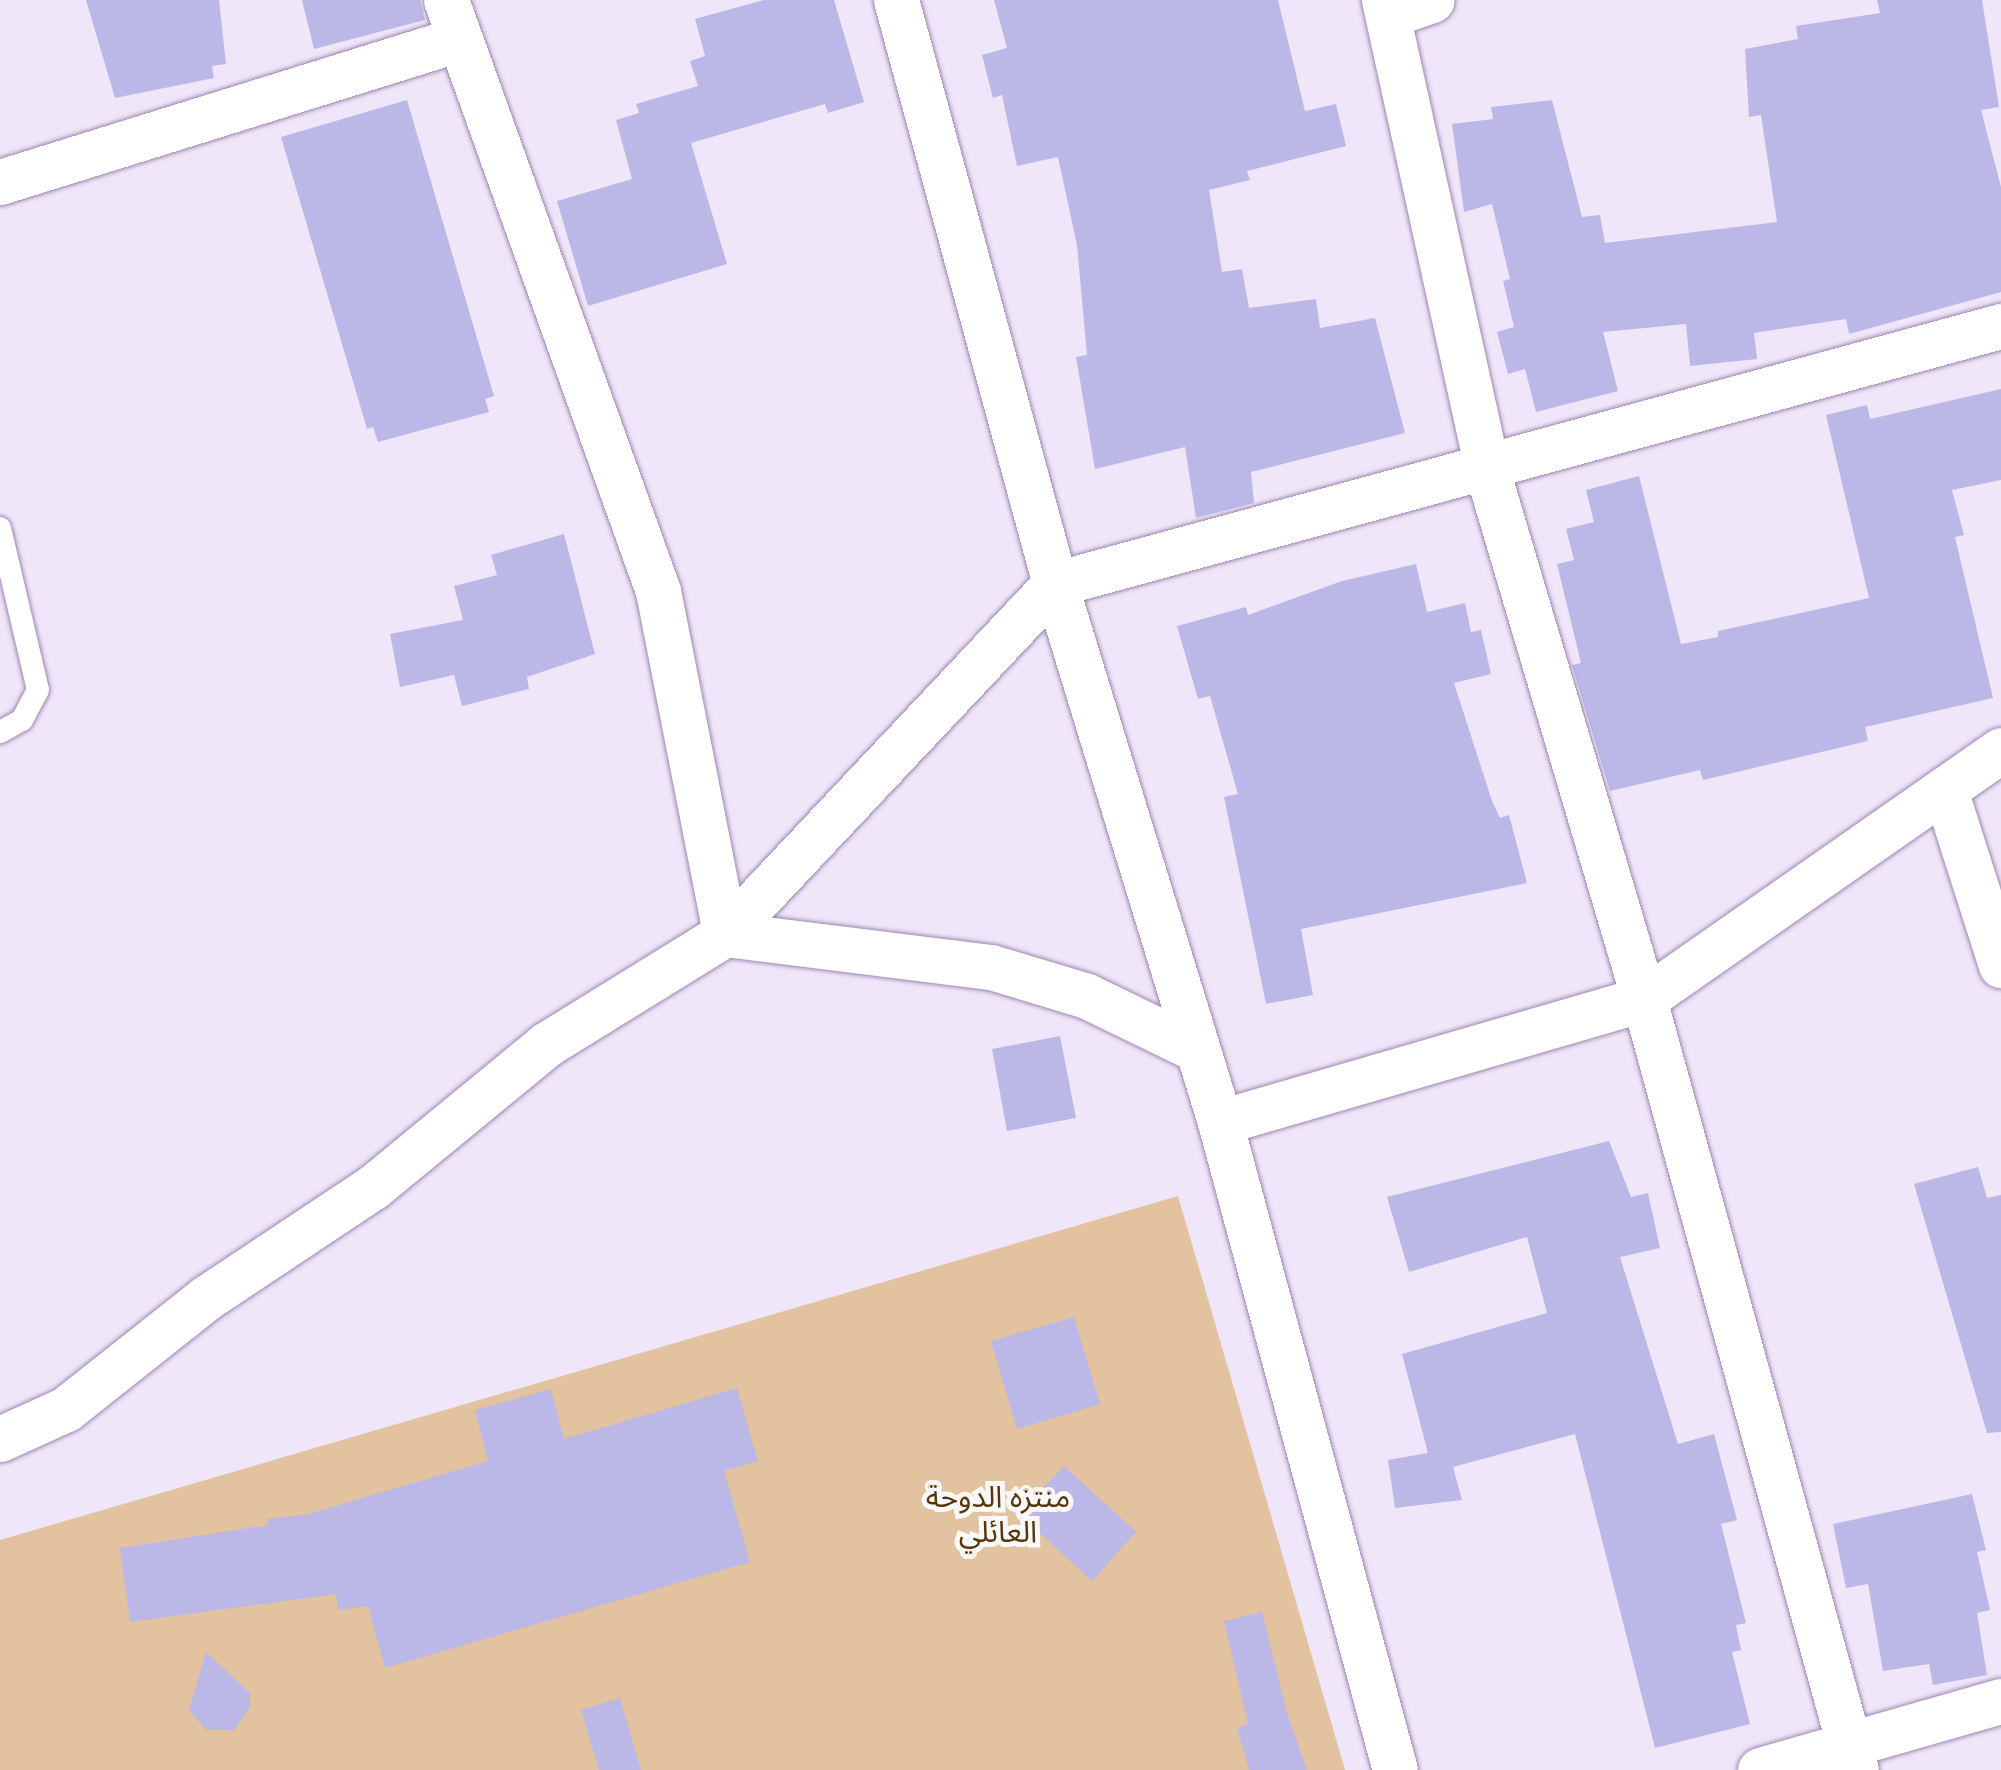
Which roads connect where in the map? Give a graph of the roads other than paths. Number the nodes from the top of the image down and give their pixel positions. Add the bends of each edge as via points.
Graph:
1 (896, 0) edge
2 (1432, 0) edge
3 (1386, 8) edge
4 (452, 20) edge
5 (0, 182) edge
6 (2001, 326) edge
7 (1487, 470) junction
8 (0, 528) edge
9 (1054, 584) junction
10 (0, 732) edge
11 (2001, 750) edge
12 (1945, 790) junction
13 (725, 934) junction
14 (2001, 966) edge
15 (1644, 999) junction
16 (1196, 1049) junction
17 (1220, 1122) junction
18 (0, 1439) edge
19 (2001, 1700) edge
20 (1853, 1757) edge
21 (1395, 1770) edge
22 (1760, 1770) edge

1 - 9 street
2 - 3 street
3 - 7 street
4 - 5 street
4 - 13 street via 658,590
6 - 7 street
7 - 9 street
7 - 15 street
8 - 10 lane via 38,690 22,720
9 - 13 street
9 - 16 street
11 - 12 street
12 - 14 street
12 - 15 street
13 - 16 street via 990,967 1088,996
13 - 18 street via 547,1044 373,1187 206,1298 66,1408
15 - 17 street
15 - 20 street
16 - 17 street
17 - 21 street
19 - 20 street
20 - 22 street

